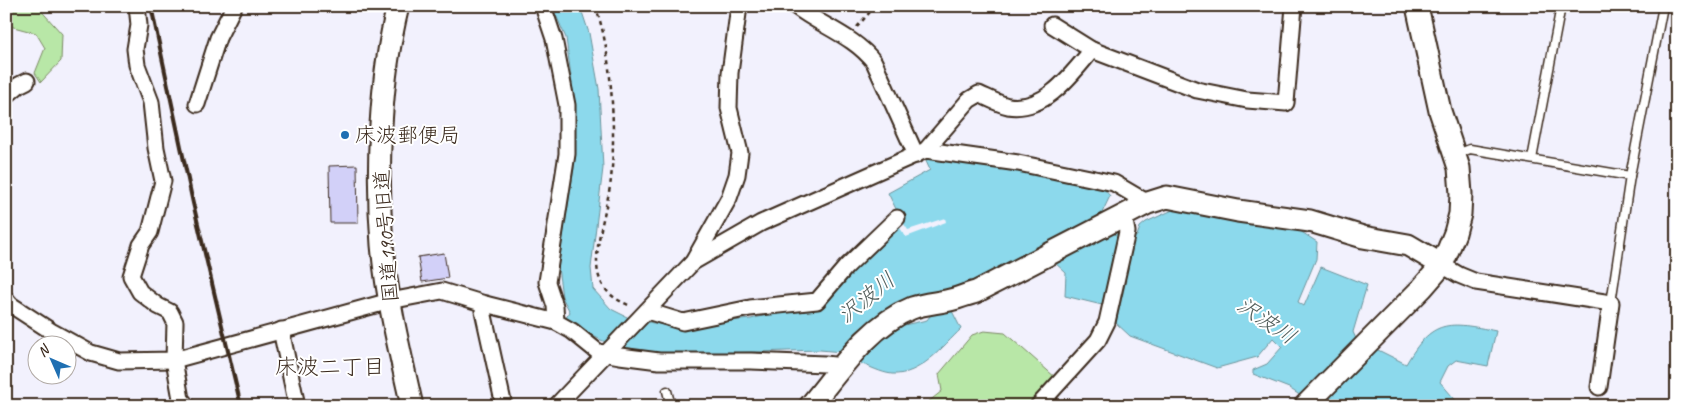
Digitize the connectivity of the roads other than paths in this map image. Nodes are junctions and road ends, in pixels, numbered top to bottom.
1 (137, 6) edge
2 (234, 6) edge
3 (398, 6) edge
4 (543, 6) edge
5 (739, 6) edge
6 (795, 6) edge
7 (1294, 6) edge
8 (1417, 6) edge
9 (1561, 6) edge
10 (1663, 6) edge
11 (1052, 25) dead end
12 (1092, 50) junction
13 (27, 81) dead end
14 (6, 96) edge
15 (197, 104) dead end
16 (921, 153) junction
17 (1455, 155) junction
18 (1532, 159) junction
19 (1630, 176) junction
20 (1148, 203) junction
21 (897, 218) dead end
22 (1119, 225) junction
23 (693, 262) junction
24 (1442, 265) junction
25 (6, 299) edge
26 (390, 301) junction
27 (1611, 303) junction
28 (485, 304) junction
29 (645, 313) junction
30 (556, 315) junction
31 (280, 330) junction
32 (608, 352) junction
33 (174, 360) junction
34 (843, 366) junction
35 (1599, 387) dead end
36 (667, 392) dead end
37 (1047, 403) edge
38 (1306, 405) edge
39 (187, 406) edge
40 (297, 406) edge
41 (412, 406) edge
42 (504, 406) edge
43 (556, 406) edge
44 (671, 406) edge
45 (810, 406) edge

1 - 33 street
2 - 15 street
3 - 26 street, 国道190号旧道
4 - 30 street
5 - 23 street
6 - 16 street
7 - 12 street
8 - 17 street
9 - 18 lane
10 - 19 lane
11 - 12 street
12 - 16 street
13 - 14 street
16 - 20 street
16 - 23 street
17 - 18 lane
17 - 24 street
18 - 19 lane
19 - 27 lane
20 - 22 street
20 - 24 street
21 - 29 street
22 - 34 street
22 - 37 street
23 - 29 street
24 - 27 street
24 - 38 street
25 - 33 street
26 - 28 street
26 - 31 street
26 - 41 street, 国道190号旧道
27 - 35 street
28 - 30 street
28 - 42 street
29 - 32 street
30 - 32 street
31 - 33 street
31 - 40 street
32 - 34 street
32 - 43 street
33 - 39 street
34 - 45 street
36 - 44 lane

